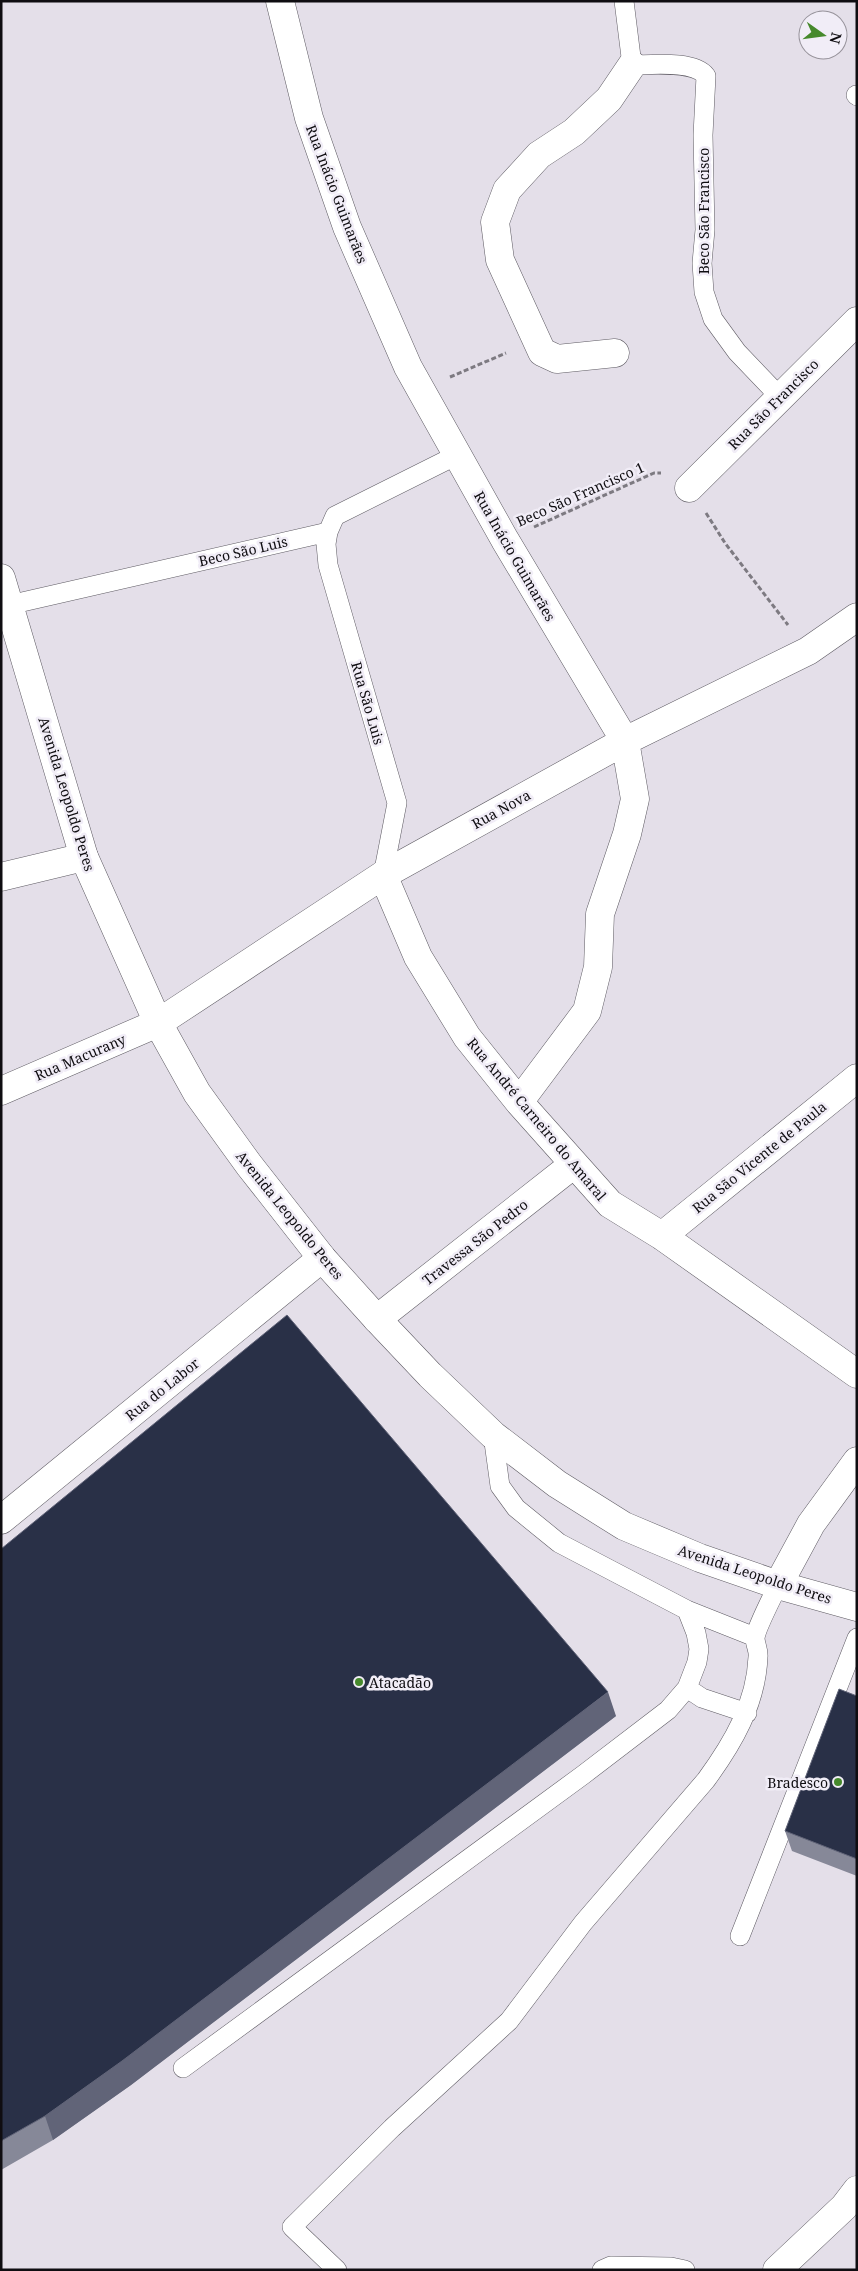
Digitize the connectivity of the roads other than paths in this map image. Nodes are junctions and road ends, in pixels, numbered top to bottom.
1 (280, 1) edge
2 (624, 1) edge
3 (632, 65) junction
4 (857, 321) edge
5 (615, 353) dead end
6 (780, 398) junction
7 (457, 455) junction
8 (690, 488) road end
9 (328, 532) junction
10 (1, 578) edge
11 (5, 605) edge
12 (857, 616) edge
13 (625, 741) junction
14 (84, 857) junction
15 (383, 875) junction
16 (1, 877) edge
17 (158, 1023) junction
18 (857, 1078) edge
19 (1, 1091) edge
20 (519, 1102) junction
21 (574, 1164) junction
22 (662, 1236) junction
23 (322, 1258) junction
24 (377, 1319) junction
25 (857, 1374) edge
26 (493, 1435) junction
27 (857, 1461) edge
28 (1, 1520) edge
29 (778, 1585) junction
30 (857, 1607) edge
31 (687, 1610) junction
32 (755, 1637) junction
33 (857, 1638) edge
34 (687, 1688) junction
35 (747, 1713) junction
36 (740, 1936) dead end
37 (183, 2068) dead end
38 (857, 2190) edge
39 (632, 2268) edge
40 (337, 2270) edge
41 (602, 2270) edge
42 (685, 2270) edge
43 (777, 2270) edge

1 - 7 street, Rua Inácio Guimarães
2 - 3 lane
3 - 5 street
3 - 6 lane, Beco São Francisco
4 - 6 street, Rua São Francisco
6 - 8 street, Rua São Francisco
7 - 9 lane
7 - 13 street, Rua Inácio Guimarães
9 - 11 lane, Beco São Luis
9 - 15 lane, Rua São Luis
10 - 11 street, Avenida Leopoldo Peres
11 - 14 street, Avenida Leopoldo Peres
12 - 13 street, Rua Nova
13 - 15 street, Rua Nova
13 - 20 street, Rua Inácio Guimarães
14 - 16 street
14 - 17 street, Avenida Leopoldo Peres
15 - 17 street, Rua Nova
15 - 20 street, Rua André Carneiro do Amaral
17 - 19 street, Rua Macurany
17 - 23 street, Avenida Leopoldo Peres
18 - 22 street, Rua São Vicente de Paula
20 - 21 street, Rua André Carneiro do Amaral
21 - 22 street, Rua André Carneiro do Amaral
21 - 24 street, Travessa São Pedro
22 - 25 street, Rua André Carneiro do Amaral
23 - 24 street, Avenida Leopoldo Peres
23 - 28 street, Rua do Labor
24 - 26 street, Avenida Leopoldo Peres
26 - 29 street, Avenida Leopoldo Peres
26 - 31 lane
27 - 29 street
29 - 30 street, Avenida Leopoldo Peres
29 - 32 lane
31 - 32 lane
31 - 34 lane
32 - 35 lane
33 - 36 lane
34 - 35 lane
34 - 37 lane
35 - 40 lane
38 - 43 street
39 - 41 lane
39 - 42 lane

